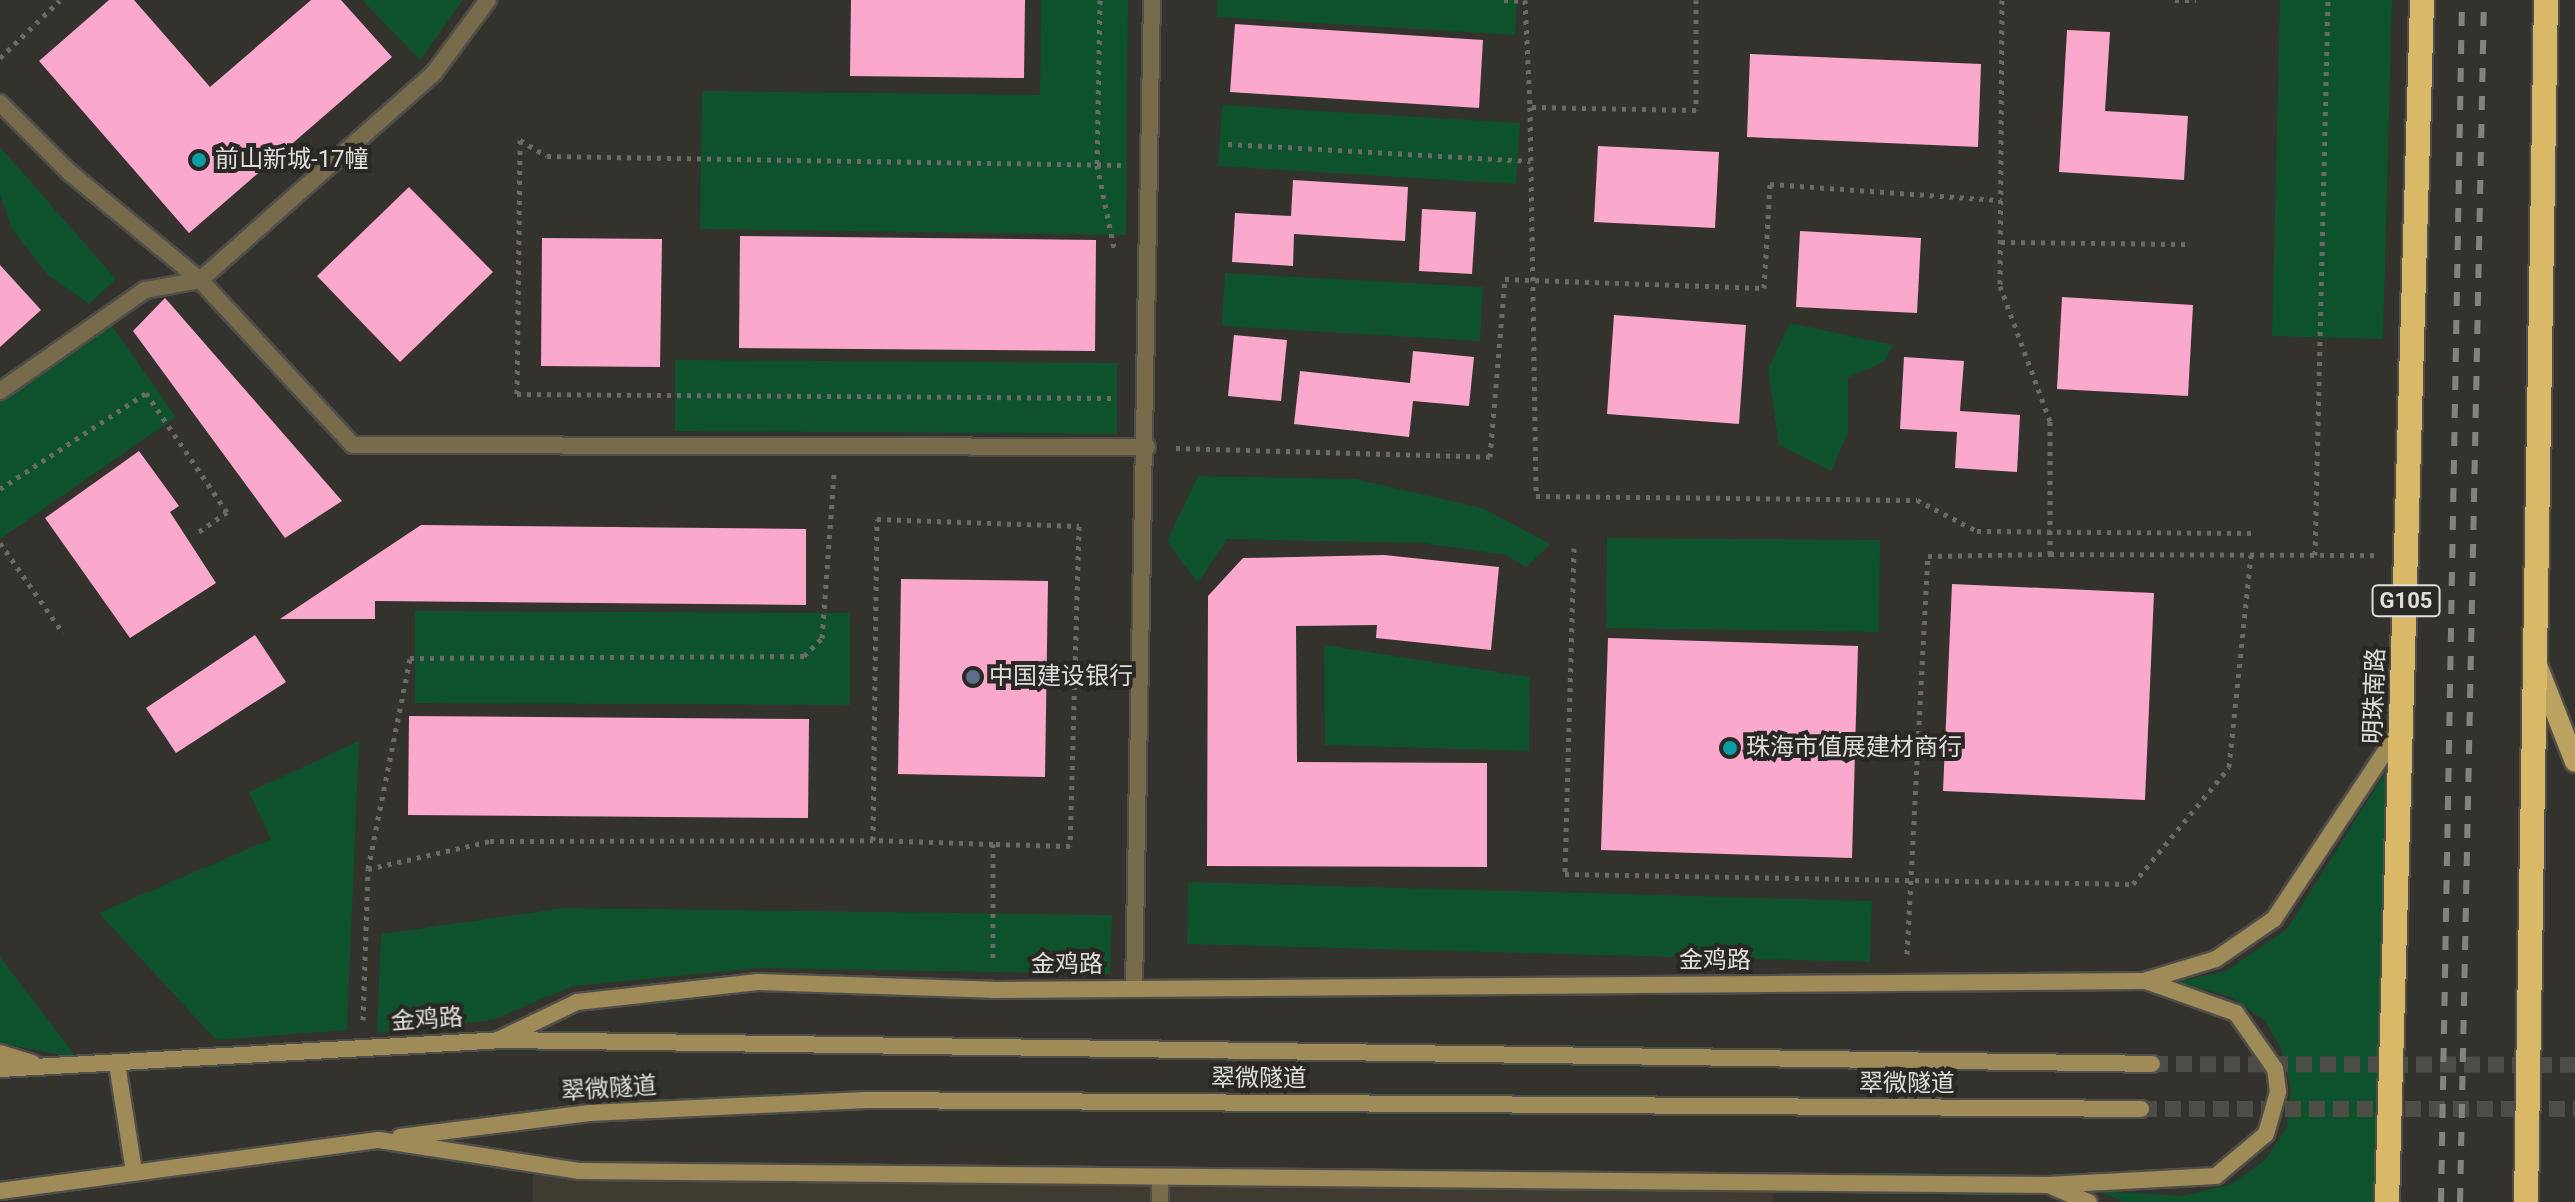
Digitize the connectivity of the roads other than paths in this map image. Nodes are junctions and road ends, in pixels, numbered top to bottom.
1 (488, 0) edge
2 (1152, 0) edge
3 (2422, 0) edge
4 (2546, 0) edge
5 (0, 103) edge
6 (200, 280) junction
7 (0, 391) edge
8 (1147, 447) junction
9 (2535, 659) junction
10 (2402, 726) junction
11 (2575, 762) edge
12 (2144, 981) junction
13 (1134, 989) junction
14 (498, 1040) junction
15 (0, 1053) edge
16 (117, 1064) junction
17 (2152, 1064) tunnel mouth
18 (50, 1068) junction
19 (0, 1069) edge
20 (2141, 1109) tunnel mouth
21 (379, 1140) junction
22 (134, 1171) junction
23 (1160, 1180) junction
24 (45, 1183) junction
25 (2048, 1185) junction
26 (0, 1191) edge
27 (12, 1202) edge
28 (1160, 1202) edge
29 (2089, 1202) edge
30 (2387, 1202) edge
31 (2526, 1202) edge

1 - 6 street
2 - 8 street
3 - 10 highway, 明珠南路 / G105
4 - 9 highway
5 - 6 street
6 - 7 street
6 - 8 street
8 - 13 street
9 - 11 main road
9 - 31 highway
10 - 12 main road
10 - 30 highway, 明珠南路 / G105
12 - 13 main road, 金鸡路
12 - 25 main road
13 - 14 main road, 金鸡路
14 - 16 main road, 金鸡路
14 - 17 main road, 翠微隧道
15 - 18 main road
16 - 18 main road, 金鸡路
16 - 22 main road
18 - 19 main road, 金鸡路
20 - 21 main road, 翠微隧道
21 - 22 main road
21 - 23 main road
22 - 24 main road
23 - 25 main road
23 - 28 street
24 - 26 main road
24 - 27 main road
25 - 29 main road

